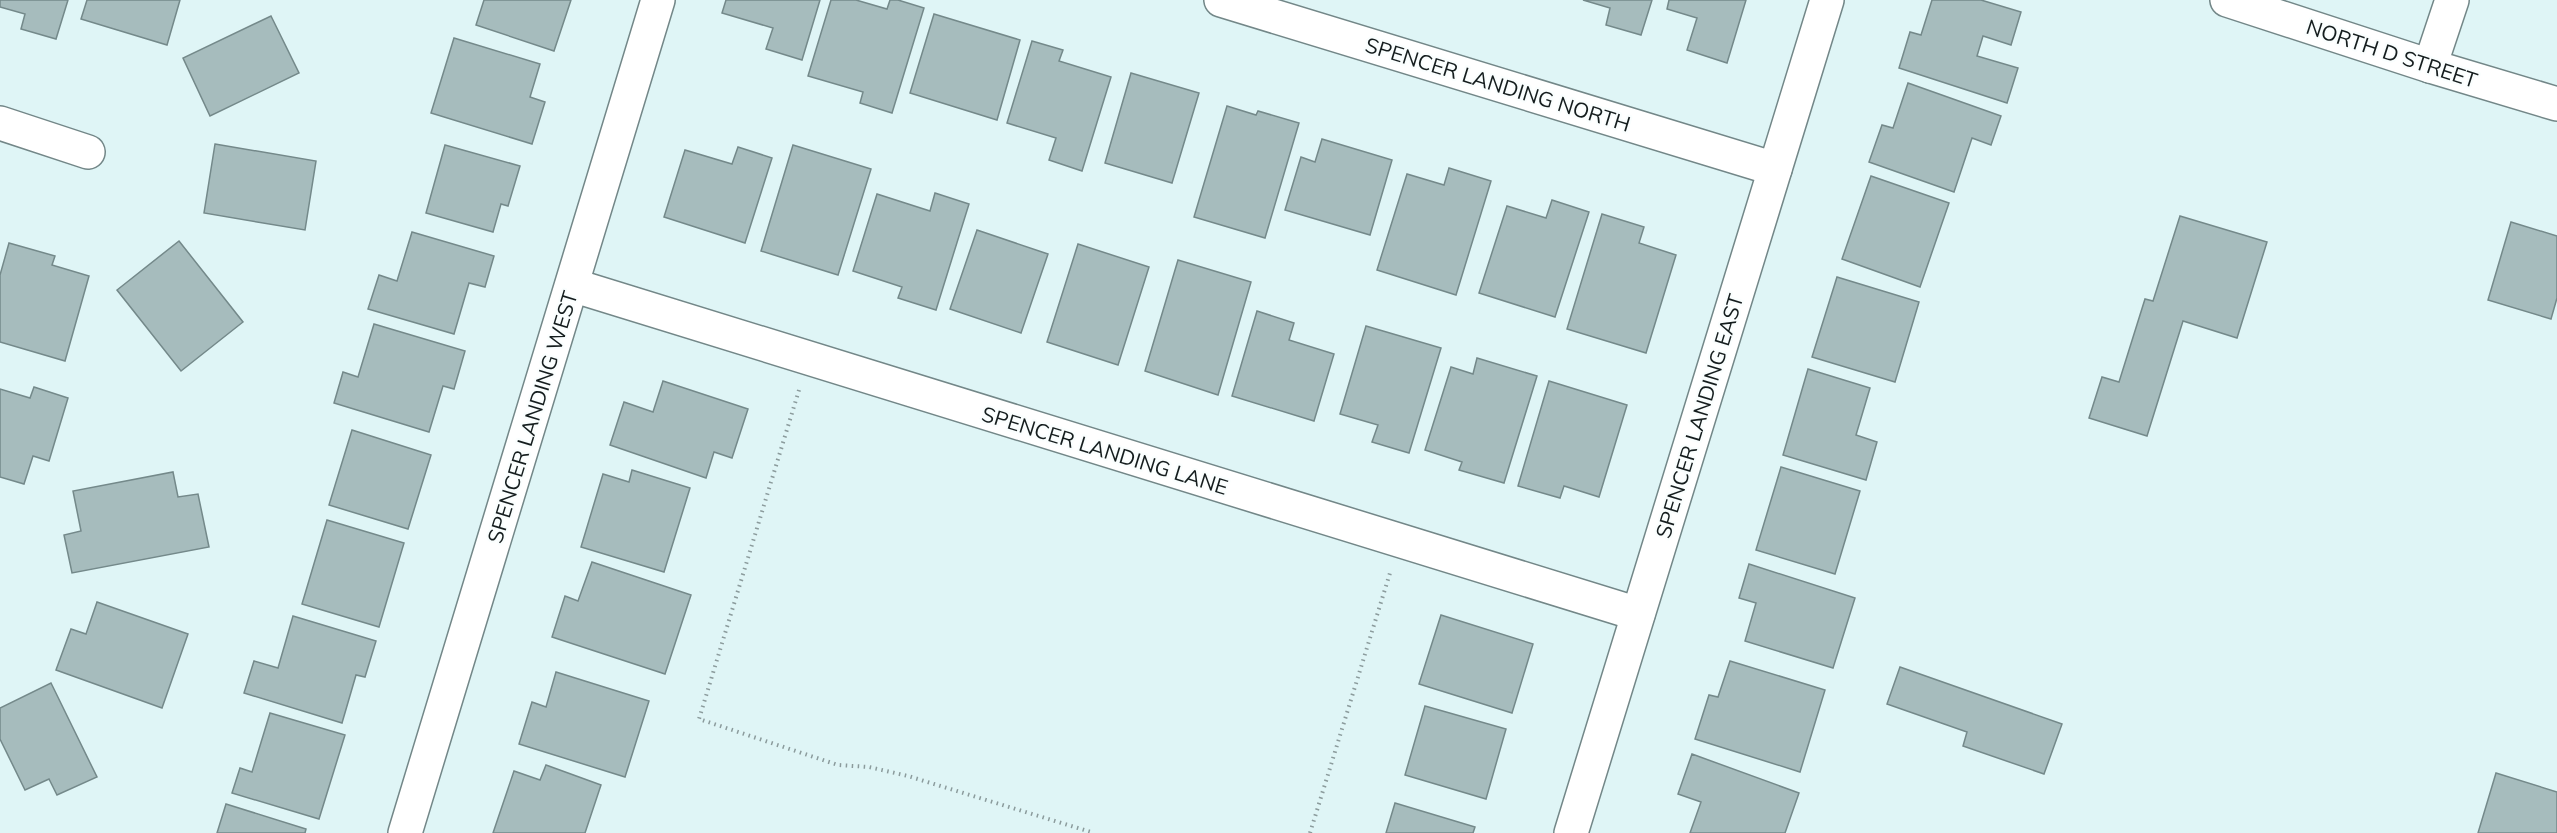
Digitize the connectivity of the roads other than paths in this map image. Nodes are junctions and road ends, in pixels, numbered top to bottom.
1 (658, 0) edge
2 (1221, 0) edge
3 (1827, 0) edge
4 (2226, 0) edge
5 (2452, 0) edge
6 (2430, 66) junction
7 (2557, 104) edge
8 (0, 123) edge
9 (88, 152) dead end
10 (1775, 169) junction
11 (572, 285) junction
12 (1638, 614) junction
13 (405, 833) edge
14 (1571, 833) edge

1 - 11 street, SPENCER LANDING WEST
2 - 10 street, SPENCER LANDING NORTH
3 - 10 street, SPENCER LANDING EAST
4 - 6 street, NORTH D STREET
5 - 6 street
6 - 7 street, NORTH D STREET
8 - 9 street
10 - 12 street, SPENCER LANDING EAST
11 - 12 street, SPENCER LANDING LANE
11 - 13 street, SPENCER LANDING WEST
12 - 14 street, SPENCER LANDING EAST

